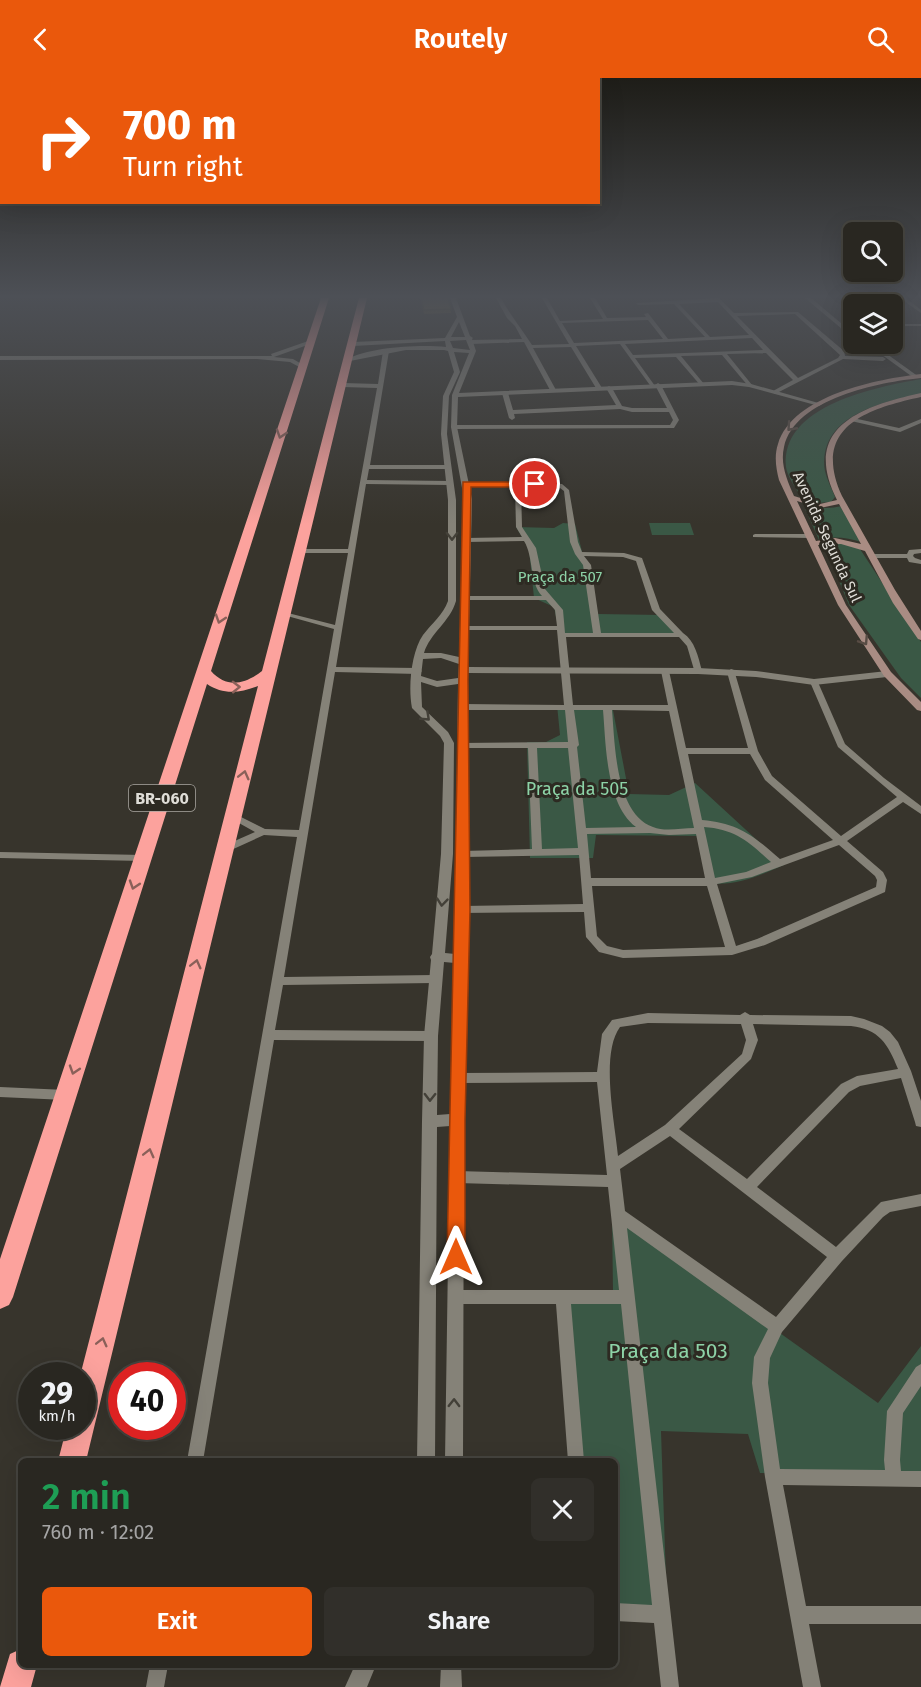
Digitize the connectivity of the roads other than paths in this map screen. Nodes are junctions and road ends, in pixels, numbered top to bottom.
1 (294, 373) edge
2 (346, 373) edge
3 (383, 373) edge
4 (457, 373) edge
5 (462, 373) edge
6 (544, 373) edge
7 (589, 373) edge
8 (645, 373) edge
9 (692, 373) edge
10 (739, 373) edge
11 (789, 373) edge
12 (812, 373) edge
13 (900, 373) edge
14 (918, 376) edge
15 (906, 378) junction
16 (797, 381) junction
17 (701, 384) junction
18 (343, 385) junction
19 (749, 385) junction
20 (381, 386) junction
21 (655, 386) junction
22 (598, 388) junction
23 (609, 388) junction
24 (553, 390) junction
25 (775, 392) junction
26 (505, 393) junction
27 (455, 395) junction
28 (921, 395) edge
29 (819, 404) junction
30 (620, 407) junction
31 (572, 409) junction
32 (671, 410) junction
33 (511, 412) junction
34 (853, 420) junction
35 (921, 420) edge
36 (454, 427) junction
37 (513, 427) junction
38 (575, 428) junction
39 (460, 459) junction
40 (446, 464) junction
41 (368, 467) junction
42 (364, 483) junction
43 (450, 483) junction
44 (466, 484) junction
45 (518, 484) junction
46 (791, 497) junction
47 (468, 499) junction
48 (452, 500) junction
49 (843, 501) junction
50 (755, 536) dead end
51 (527, 539) junction
52 (466, 540) junction
53 (812, 540) junction
54 (301, 551) junction
55 (352, 551) junction
56 (921, 551) edge
57 (870, 552) junction
58 (579, 554) junction
59 (909, 556) junction
60 (921, 562) edge
61 (465, 598) junction
62 (547, 598) junction
63 (284, 614) junction
64 (339, 628) junction
65 (465, 628) junction
66 (562, 632) junction
67 (597, 635) junction
68 (683, 635) junction
69 (921, 637) edge
70 (419, 657) junction
71 (331, 669) junction
72 (203, 670) junction
73 (565, 670) junction
74 (463, 671) junction
75 (665, 671) junction
76 (698, 671) junction
77 (270, 672) junction
78 (731, 672) junction
79 (418, 674) junction
80 (887, 674) junction
81 (814, 682) junction
82 (463, 707) junction
83 (569, 708) junction
84 (607, 708) junction
85 (672, 708) junction
86 (921, 708) edge
87 (463, 745) junction
88 (532, 745) junction
89 (574, 745) junction
90 (683, 751) junction
91 (753, 751) junction
92 (903, 798) junction
93 (921, 811) edge
94 (233, 816) junction
95 (700, 827) junction
96 (649, 830) junction
97 (582, 831) junction
98 (263, 832) junction
99 (304, 834) junction
100 (840, 841) junction
101 (225, 849) junction
102 (584, 851) junction
103 (537, 853) junction
104 (463, 854) junction
105 (0, 855) edge
106 (143, 858) junction
107 (779, 863) junction
108 (587, 882) junction
109 (711, 882) junction
110 (589, 908) junction
111 (463, 910) junction
112 (732, 951) junction
113 (436, 957) junction
114 (461, 959) junction
115 (434, 979) junction
116 (279, 981) junction
117 (745, 1017) junction
118 (270, 1035) junction
119 (431, 1036) junction
120 (904, 1073) junction
121 (603, 1077) junction
122 (458, 1078) junction
123 (0, 1092) edge
124 (66, 1095) junction
125 (429, 1120) junction
126 (457, 1120) junction
127 (921, 1122) edge
128 (670, 1129) junction
129 (614, 1166) junction
130 (457, 1177) junction
131 (615, 1181) junction
132 (748, 1186) junction
133 (921, 1200) edge
134 (619, 1215) junction
135 (837, 1256) junction
136 (0, 1297) edge
137 (456, 1297) junction
138 (563, 1297) junction
139 (628, 1297) junction
140 (777, 1327) junction
141 (96, 1363) edge
142 (921, 1372) edge
143 (77, 1440) edge
144 (73, 1458) edge
145 (196, 1458) edge
146 (426, 1458) edge
147 (454, 1458) edge
148 (576, 1458) edge
149 (773, 1477) junction
150 (894, 1478) junction
151 (921, 1479) edge
152 (618, 1612) edge
153 (662, 1614) junction
154 (799, 1615) junction
155 (921, 1615) edge
156 (20, 1668) edge
157 (158, 1668) edge
158 (365, 1668) edge
159 (451, 1668) edge
160 (15, 1687) edge
161 (155, 1687) edge
162 (356, 1687) edge
163 (451, 1687) edge
164 (669, 1687) edge
165 (812, 1687) edge

1 -> 72 highway, BR-060
2 - 18 highway
3 - 20 street
4 - 40 street
5 - 27 street
6 - 24 street
7 - 22 street
8 - 21 street
9 - 17 street
10 - 19 street
11 - 16 street
12 - 16 street
13 - 15 street
14 - 15 main road, Avenida Segunda Sul
15 - 29 main road, Avenida Segunda Sul
16 - 25 street
17 - 19 street
17 - 21 street
18 - 20 street
18 - 54 highway
19 - 25 street
20 - 41 street
21 - 23 street
21 - 32 street
22 - 23 street
22 - 24 street
23 - 30 street
24 - 26 street
25 - 29 street
26 - 27 street
26 - 33 street
27 - 36 street
28 - 34 main road, Avenida Segunda Sul
29 -> 46 main road, Avenida Segunda Sul
30 - 31 street
30 - 32 street
31 - 33 street
31 - 38 street
32 - 38 street
33 - 37 street
34 - 35 street
34 - 49 main road, Avenida Segunda Sul
36 - 37 street
36 - 39 street
37 - 38 street
39 - 40 street
39 - 44 street
40 - 41 street
40 - 43 street
41 - 42 street
42 - 43 street
42 - 55 street
43 - 48 street
44 - 45 street
44 - 47 street
45 - 51 street
45 - 58 street
46 - 49 main road
46 - 53 main road, Avenida Segunda Sul
47 - 48 street
47 - 52 street
48 -> 70 street
49 - 57 main road, Avenida Segunda Sul
50 - 53 street
51 - 52 street
51 - 62 street
52 - 61 street
53 - 57 main road
53 -> 80 main road, Avenida Segunda Sul
54 - 55 street
54 - 63 highway
55 - 64 street
56 - 59 street
57 - 59 street
57 - 69 main road, Avenida Segunda Sul
58 - 67 street
58 - 68 street
59 - 60 street
61 - 62 street
61 - 65 street
62 - 66 street
63 - 64 street
63 - 77 highway
64 - 71 street
65 - 66 street
65 - 74 street
66 - 67 street
66 - 73 street
67 - 68 street
68 - 76 street
70 - 74 street
70 - 79 street
71 - 79 street
71 - 99 street
72 -> 77 highway
72 - 106 highway, BR-060
73 - 74 street
73 - 75 street
73 - 83 street
74 - 79 street
74 - 82 street
75 - 76 street
75 - 85 street
76 - 78 street
94 -> 77 highway
78 - 81 street
78 - 91 street
79 -> 113 street
80 - 81 street
80 - 86 main road, Avenida Segunda Sul
81 - 92 street
82 - 83 street
82 - 87 street
83 - 84 street
83 - 89 street
84 - 85 street
84 - 96 street
85 - 90 street
87 - 88 street
87 - 104 street
88 - 89 street
88 - 103 street
89 - 97 street
90 - 91 street
90 - 95 street
91 - 100 street
92 - 93 street
92 - 100 street
94 - 98 street
94 - 101 highway
95 - 96 street
95 - 107 street
95 - 109 street
96 - 97 street
97 - 102 street
98 - 99 street
98 - 101 street
99 - 116 street
100 - 107 street
100 - 112 street
141 -> 101 highway
102 - 103 street
102 - 108 street
103 - 104 street
104 - 111 street
105 - 106 street
106 -> 124 highway, BR-060
107 - 109 street
108 - 109 street
108 - 110 street
109 - 112 street
110 - 111 street
110 - 112 street
111 - 114 street
113 - 114 street
113 - 115 street
114 - 122 street
115 - 116 street
115 - 119 street
116 - 118 street
117 - 120 street
117 - 121 street
117 - 128 street
118 - 119 street
118 - 145 street
119 -> 125 street
120 - 127 street
120 - 132 street
121 - 122 street
121 - 129 street
122 - 126 street
123 - 124 street
124 - 136 highway, BR-060
125 - 126 street
125 - 146 street
126 - 130 street
128 - 129 street
128 - 132 street
129 - 131 street
130 - 131 street
130 - 137 street
131 - 134 street
132 - 135 street
133 - 135 street
134 - 139 street
134 - 140 street
135 - 140 street
137 - 138 street
147 -> 137 street
138 - 139 street
138 - 148 street
139 - 153 street
140 - 149 street
142 - 150 street
143 - 144 highway
149 - 150 street
149 - 154 street
150 - 151 street
152 - 153 street
153 - 164 street
154 - 155 street
154 - 165 street
156 - 160 highway
157 - 161 street
158 - 162 street
159 - 163 street

